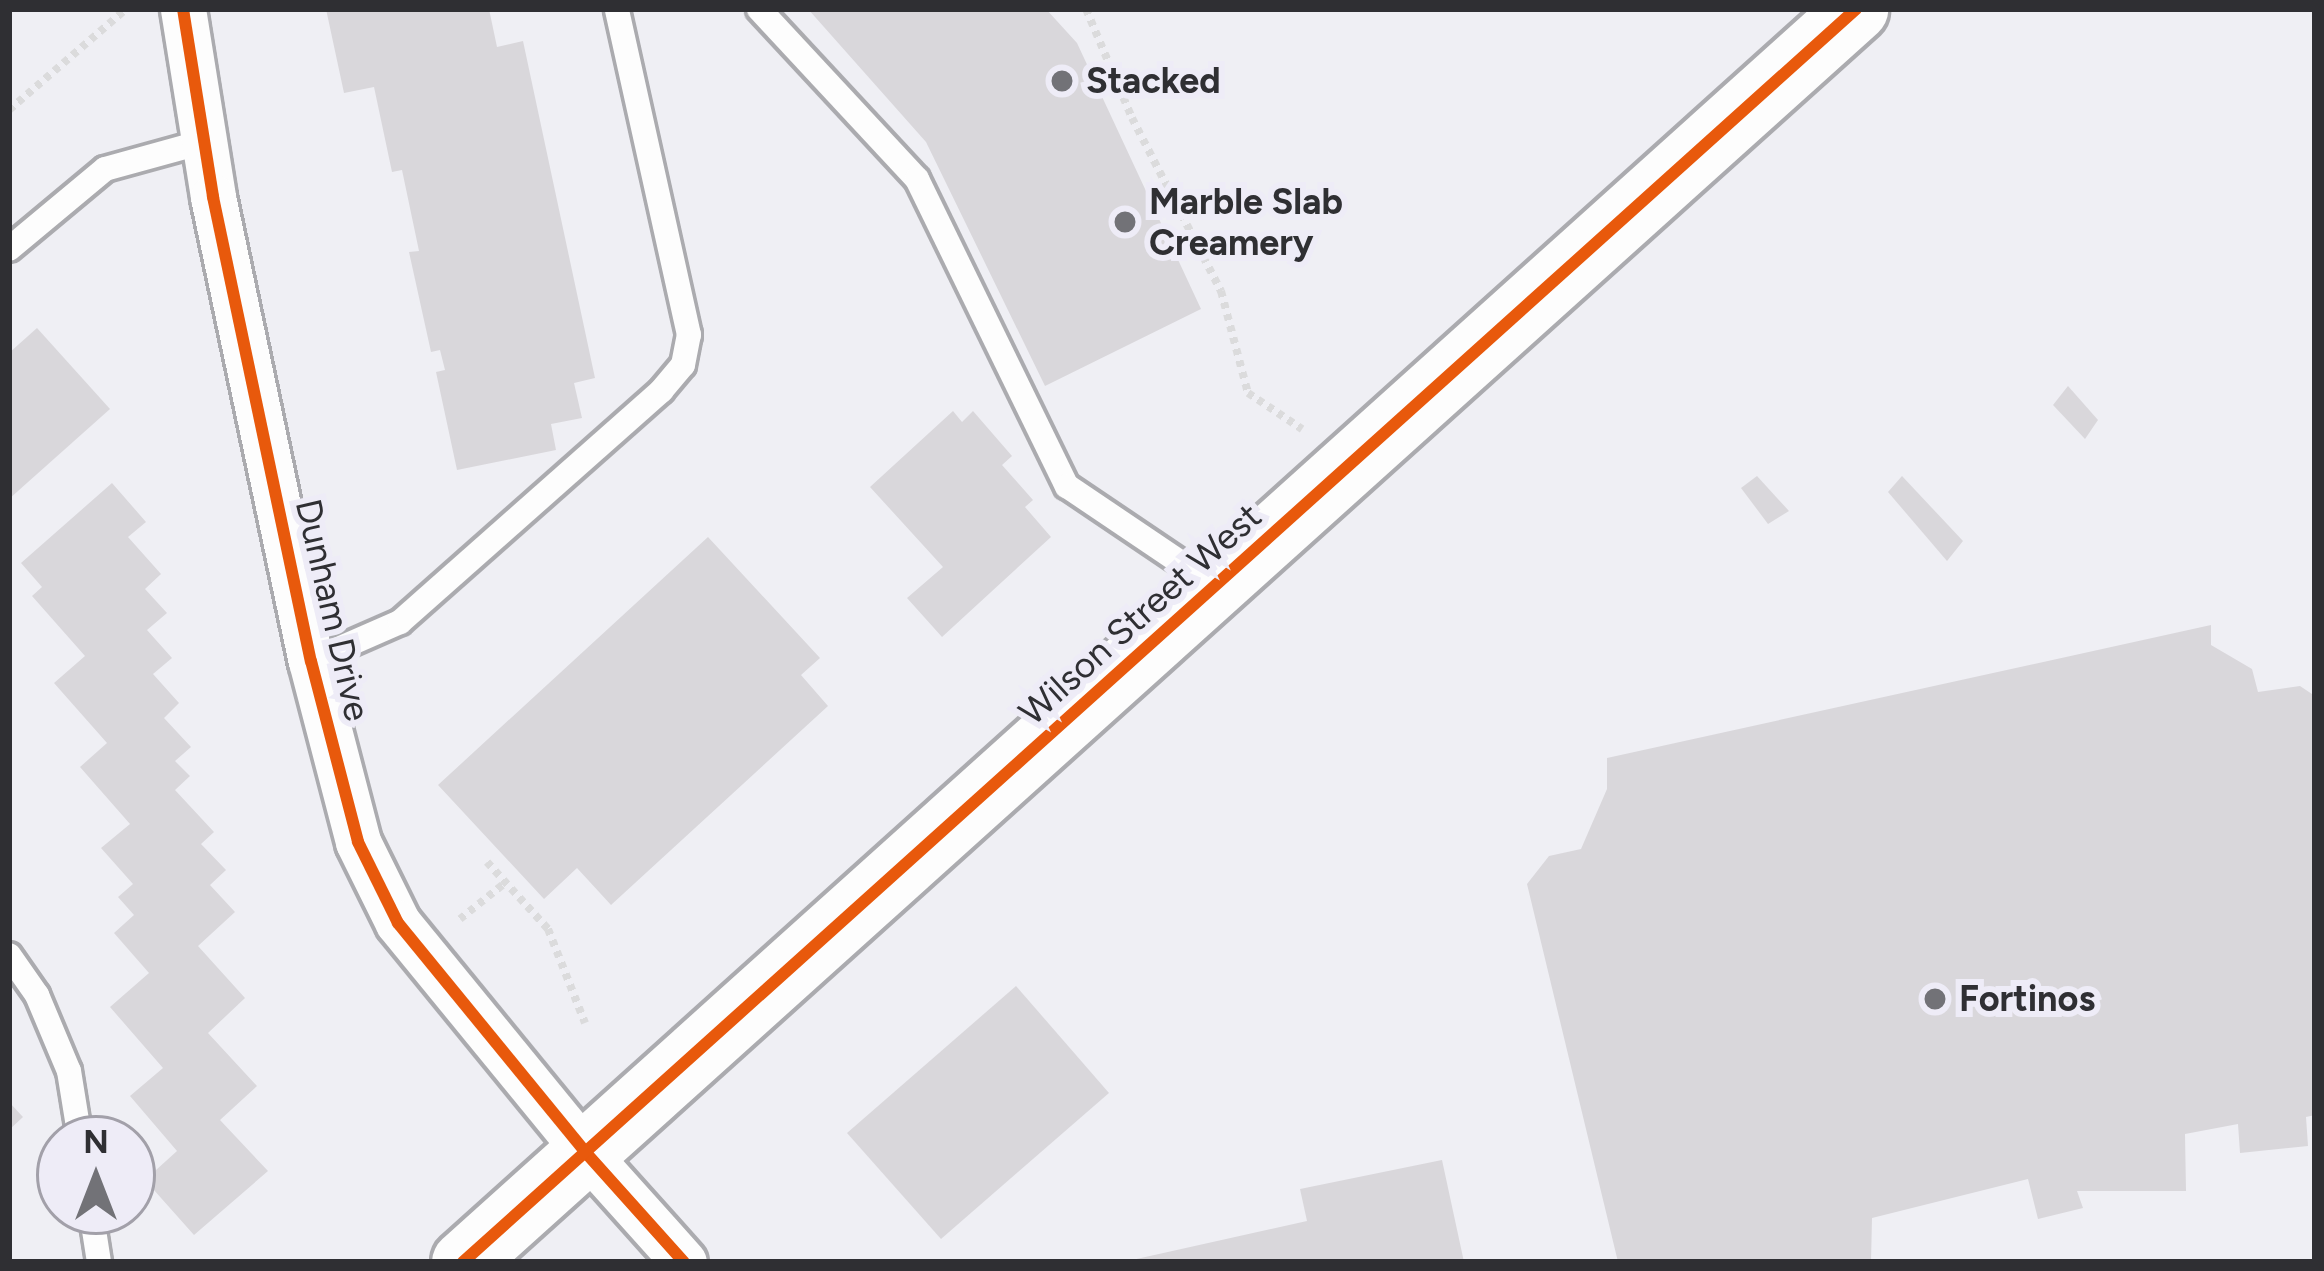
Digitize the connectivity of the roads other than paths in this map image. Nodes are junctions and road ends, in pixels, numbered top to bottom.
1 (183, 9) edge
2 (616, 9) edge
3 (759, 9) edge
4 (1856, 9) edge
5 (203, 142) junction
6 (9, 249) edge
7 (1216, 586) junction
8 (310, 661) junction
9 (9, 955) edge
10 (76, 1115) edge
11 (587, 1154) junction
12 (463, 1262) edge
13 (684, 1262) edge

1 - 5 street, Dunham Drive
2 - 8 lane
3 - 7 lane
4 - 7 main road, Wilson Street West
5 - 6 lane
5 - 8 street, Dunham Drive
7 - 11 main road, Wilson Street West
8 - 11 street, Dunham Drive
9 - 10 lane
11 - 12 main road, Wilson Street West
11 - 13 street, Dunham Drive

